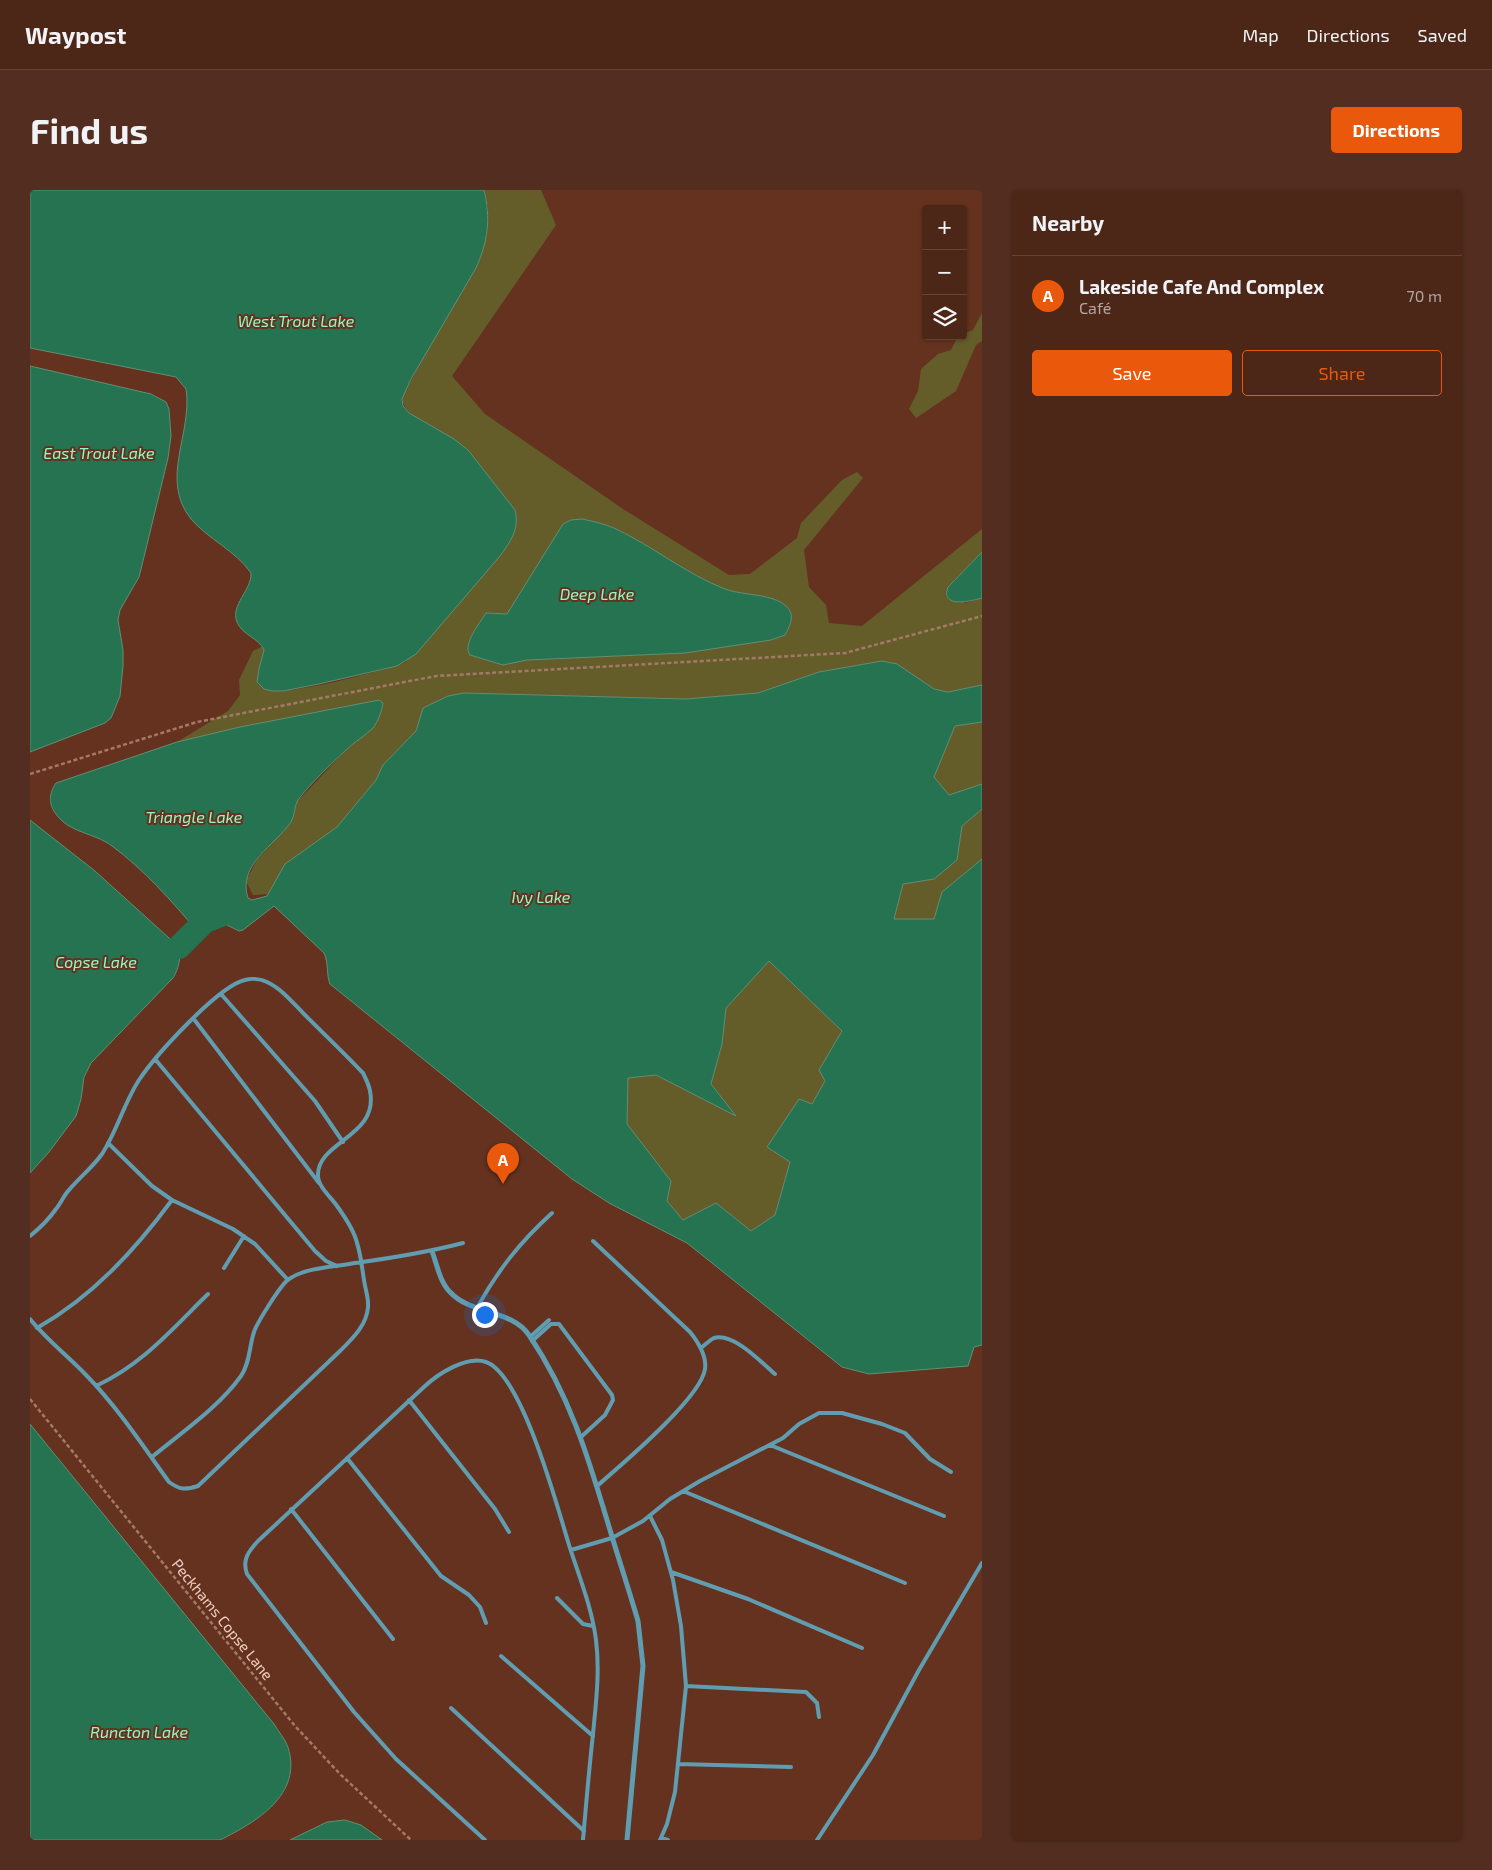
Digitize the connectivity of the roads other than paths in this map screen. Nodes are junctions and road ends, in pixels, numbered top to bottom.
1 (221, 994) junction
2 (193, 1018) junction
3 (155, 1059) junction
4 (343, 1142) junction
5 (108, 1143) junction
6 (320, 1184) junction
7 (172, 1200) junction
8 (552, 1213) dead end
9 (30, 1236) edge
10 (244, 1236) junction
11 (594, 1241) dead end
12 (463, 1243) dead end
13 (432, 1251) junction
14 (360, 1263) junction
15 (337, 1266) junction
16 (224, 1268) dead end
17 (288, 1280) junction
18 (208, 1294) dead end
19 (477, 1308) junction
20 (30, 1319) edge
21 (549, 1320) dead end
22 (37, 1328) junction
23 (531, 1339) junction
24 (701, 1348) junction
25 (775, 1374) dead end
26 (96, 1386) junction
27 (409, 1400) junction
28 (581, 1437) junction
29 (770, 1445) junction
30 (152, 1457) junction
31 (347, 1458) junction
32 (951, 1472) dead end
33 (597, 1486) junction
34 (683, 1491) junction
35 (291, 1510) junction
36 (650, 1516) junction
37 (944, 1516) dead end
38 (509, 1532) dead end
39 (612, 1538) junction
40 (571, 1550) junction
41 (982, 1563) edge
42 (671, 1572) junction
43 (905, 1583) dead end
44 (557, 1598) dead end
45 (486, 1623) dead end
46 (593, 1626) junction
47 (393, 1639) dead end
48 (862, 1648) dead end
49 (501, 1656) dead end
50 (686, 1686) junction
51 (451, 1708) dead end
52 (819, 1717) dead end
53 (593, 1736) junction
54 (678, 1764) junction
55 (791, 1767) dead end
56 (584, 1831) junction
57 (660, 1839) edge
58 (486, 1840) edge
59 (583, 1840) edge
60 (627, 1840) edge
61 (668, 1840) edge
62 (817, 1840) edge

1 - 2 lane
1 - 4 lane
1 - 4 lane
2 - 3 lane
2 - 6 lane
3 - 5 lane
3 - 15 lane
4 - 6 lane
5 - 7 lane
5 - 9 lane
6 - 14 lane
7 - 10 lane
7 - 22 lane
8 - 19 lane
10 - 16 lane
10 - 17 lane
11 - 24 lane
12 - 13 lane
13 - 14 lane
13 - 19 street
14 - 15 lane
14 - 30 lane
15 - 17 lane
17 - 30 lane
18 - 26 lane
19 - 23 street
20 - 22 lane
21 - 23 lane
22 - 26 lane
23 - 28 street
23 - 28 lane
24 - 25 lane
24 - 33 lane
26 - 30 lane
27 - 31 lane
27 - 38 lane
27 - 40 lane
28 - 33 street
29 - 32 lane
29 - 34 lane
29 - 37 lane
31 - 35 lane
31 - 45 lane
33 - 39 street
34 - 36 lane
34 - 43 lane
35 - 47 lane
35 - 58 lane
36 - 39 lane
36 - 42 lane
39 - 40 lane
39 - 60 street
40 - 46 lane
41 - 62 lane
42 - 48 lane
42 - 50 lane
44 - 46 lane
46 - 53 lane
49 - 53 lane
50 - 52 lane
50 - 54 lane
51 - 56 lane
53 - 56 lane
54 - 55 lane
54 - 57 lane
56 - 59 lane
57 - 61 lane

